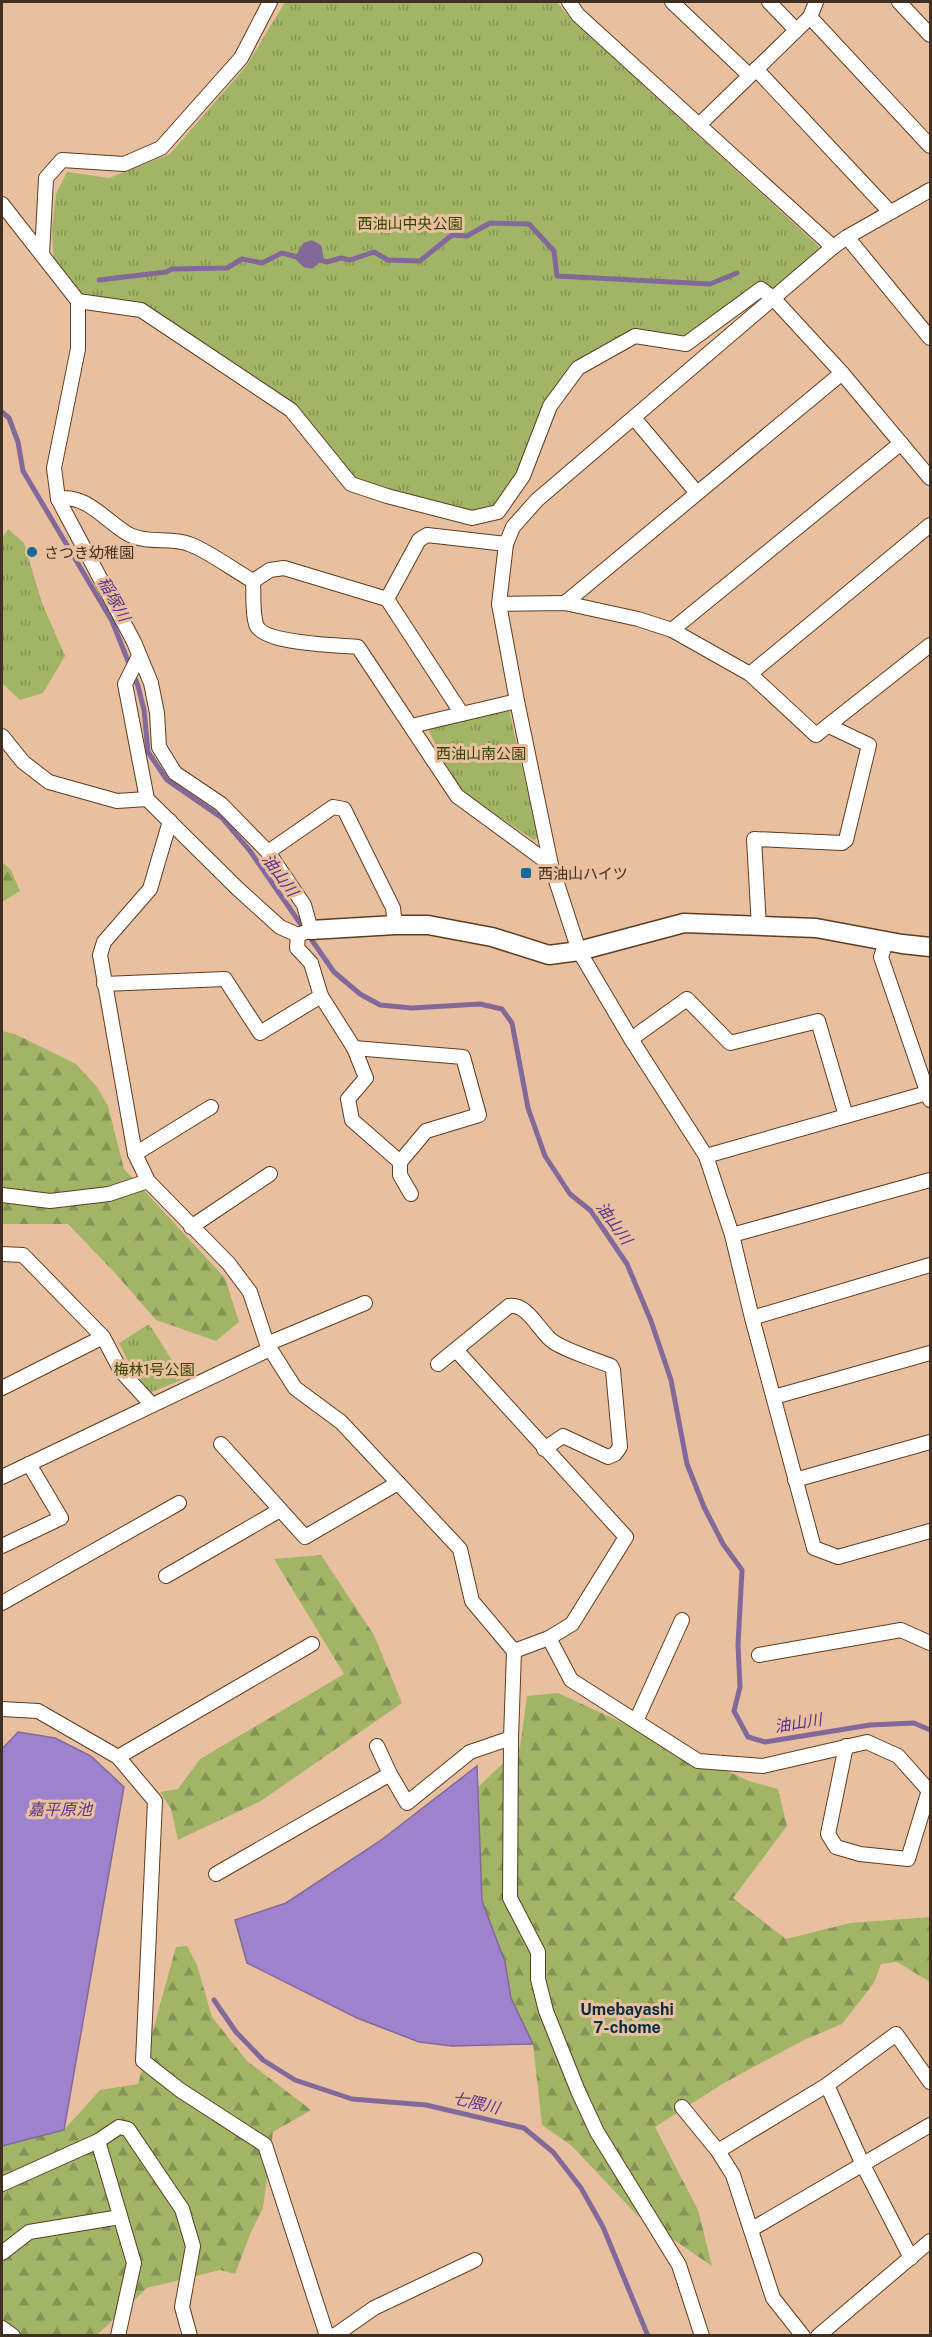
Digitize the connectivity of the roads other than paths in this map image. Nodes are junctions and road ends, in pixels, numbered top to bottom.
1 (270, 2) edge
2 (569, 2) edge
3 (672, 2) edge
4 (769, 2) edge
5 (816, 2) edge
6 (899, 2) edge
7 (810, 17) junction
8 (796, 30) junction
9 (930, 35) edge
10 (752, 72) junction
11 (699, 125) junction
12 (930, 146) edge
13 (930, 190) edge
14 (2, 204) edge
15 (890, 212) junction
16 (847, 237) junction
17 (833, 247) junction
18 (42, 255) junction
19 (773, 298) junction
20 (78, 301) junction
21 (930, 336) edge
22 (842, 373) junction
23 (634, 418) junction
24 (901, 443) junction
25 (930, 478) edge
26 (698, 493) junction
27 (58, 499) junction
28 (930, 525) edge
29 (506, 544) junction
30 (253, 581) junction
31 (387, 599) junction
32 (565, 603) junction
33 (499, 604) junction
34 (672, 630) junction
35 (930, 645) edge
36 (139, 656) junction
37 (750, 674) junction
38 (517, 701) junction
39 (462, 714) junction
40 (411, 726) junction
41 (829, 726) junction
42 (2, 736) edge
43 (147, 799) junction
44 (170, 821) junction
45 (268, 852) junction
46 (551, 865) junction
47 (395, 925) junction
48 (759, 927) junction
49 (304, 933) junction
50 (886, 942) junction
51 (930, 947) edge
52 (579, 951) junction
53 (104, 984) junction
54 (321, 996) junction
55 (631, 1040) junction
56 (354, 1048) junction
57 (929, 1096) edge
58 (211, 1107) dead end
59 (846, 1116) junction
60 (135, 1154) junction
61 (706, 1156) junction
62 (400, 1162) junction
63 (270, 1174) dead end
64 (930, 1180) edge
65 (147, 1181) junction
66 (2, 1194) edge
67 (411, 1194) dead end
68 (191, 1227) junction
69 (732, 1235) junction
70 (2, 1254) edge
71 (930, 1265) edge
72 (365, 1303) dead end
73 (752, 1318) junction
74 (103, 1337) junction
75 (268, 1346) junction
76 (456, 1350) junction
77 (930, 1353) edge
78 (438, 1364) dead end
79 (2, 1388) edge
80 (774, 1397) junction
81 (152, 1405) junction
82 (930, 1442) edge
83 (221, 1444) dead end
84 (544, 1449) junction
85 (29, 1464) junction
86 (2, 1477) edge
87 (795, 1480) junction
88 (398, 1483) junction
89 (179, 1503) dead end
90 (280, 1510) junction
91 (930, 1531) edge
92 (2, 1546) edge
93 (166, 1576) dead end
94 (2, 1603) edge
95 (682, 1620) dead end
96 (549, 1638) junction
97 (930, 1642) edge
98 (312, 1644) dead end
99 (514, 1651) junction
100 (759, 1655) dead end
101 (2, 1709) edge
102 (636, 1721) junction
103 (511, 1738) junction
104 (377, 1746) dead end
105 (846, 1746) junction
106 (118, 1757) junction
107 (390, 1774) junction
108 (930, 1791) edge
109 (216, 1874) dead end
110 (930, 2082) edge
111 (827, 2085) junction
112 (682, 2108) dead end
113 (930, 2125) edge
114 (98, 2141) junction
115 (718, 2151) junction
116 (863, 2165) junction
117 (2, 2184) edge
118 (120, 2217) junction
119 (752, 2229) junction
120 (930, 2241) edge
121 (2, 2253) edge
122 (911, 2258) junction
123 (475, 2260) dead end
124 (2, 2328) edge
125 (13, 2336) edge
126 (118, 2336) edge
127 (190, 2336) edge
128 (327, 2336) edge
129 (334, 2336) edge
130 (702, 2336) edge
131 (803, 2336) edge
132 (818, 2336) edge

1 - 18 street
2 - 11 street
3 - 10 street
4 - 8 street
5 - 7 street
6 - 9 street
7 - 8 street
7 - 12 street
8 - 10 street
10 - 11 street
10 - 15 street
11 - 17 street
13 - 15 street
14 - 18 street
15 - 16 street
16 - 17 street
16 - 21 street
17 - 19 street
18 - 20 street
19 - 20 street
19 - 22 street
19 - 23 street
20 - 27 street
22 - 24 street
22 - 26 street
23 - 26 street
23 - 29 street
24 - 25 street
24 - 34 street
26 - 32 street
27 - 30 street
27 - 36 street
28 - 37 street
29 - 31 street
29 - 33 street
30 - 31 street
30 - 40 street
31 - 39 street
32 - 33 street
32 - 34 street
33 - 38 street
34 - 37 street
35 - 41 street
36 - 43 street
36 - 45 street
37 - 41 street
38 - 39 street
38 - 46 street
39 - 40 street
40 - 46 street
41 - 48 street
42 - 43 street
43 - 44 street
44 - 49 street
44 - 53 street
45 - 47 street
45 - 49 street
46 - 52 street
47 - 49 street
47 - 52 street
48 - 50 street
48 - 52 street
49 - 54 street
50 - 51 street
50 - 57 street
52 - 55 street
53 - 54 street
53 - 60 street
54 - 56 street
55 - 59 street
55 - 61 street
56 - 62 street
56 - 62 street
57 - 59 street
58 - 60 street
59 - 61 street
60 - 65 street
61 - 69 street
62 - 67 street
63 - 68 street
64 - 69 street
65 - 66 street
65 - 68 street
68 - 75 street
69 - 73 street
70 - 74 street
71 - 73 street
72 - 75 street
73 - 80 street
74 - 79 street
74 - 81 street
75 - 81 street
75 - 88 street
76 - 78 street
76 - 84 street
76 - 84 street
77 - 80 street
80 - 87 street
81 - 85 street
82 - 87 street
83 - 90 street
84 - 96 street
85 - 86 street
85 - 92 street
87 - 91 street
88 - 90 street
88 - 99 street
89 - 94 street
90 - 93 street
95 - 102 street
96 - 99 street
96 - 102 street
97 - 100 street
98 - 106 street
99 - 103 street
101 - 106 street
102 - 105 street
103 - 107 street
103 - 130 street
104 - 107 street
105 - 108 street
105 - 108 street
106 - 128 street
107 - 109 street
110 - 111 street
111 - 115 street
111 - 116 street
112 - 115 street
113 - 116 street
114 - 117 street
114 - 118 street
114 - 127 street
115 - 119 street
116 - 119 street
116 - 122 street
118 - 121 street
118 - 126 street
119 - 131 street
120 - 122 street
122 - 132 street
123 - 129 street
124 - 125 street

